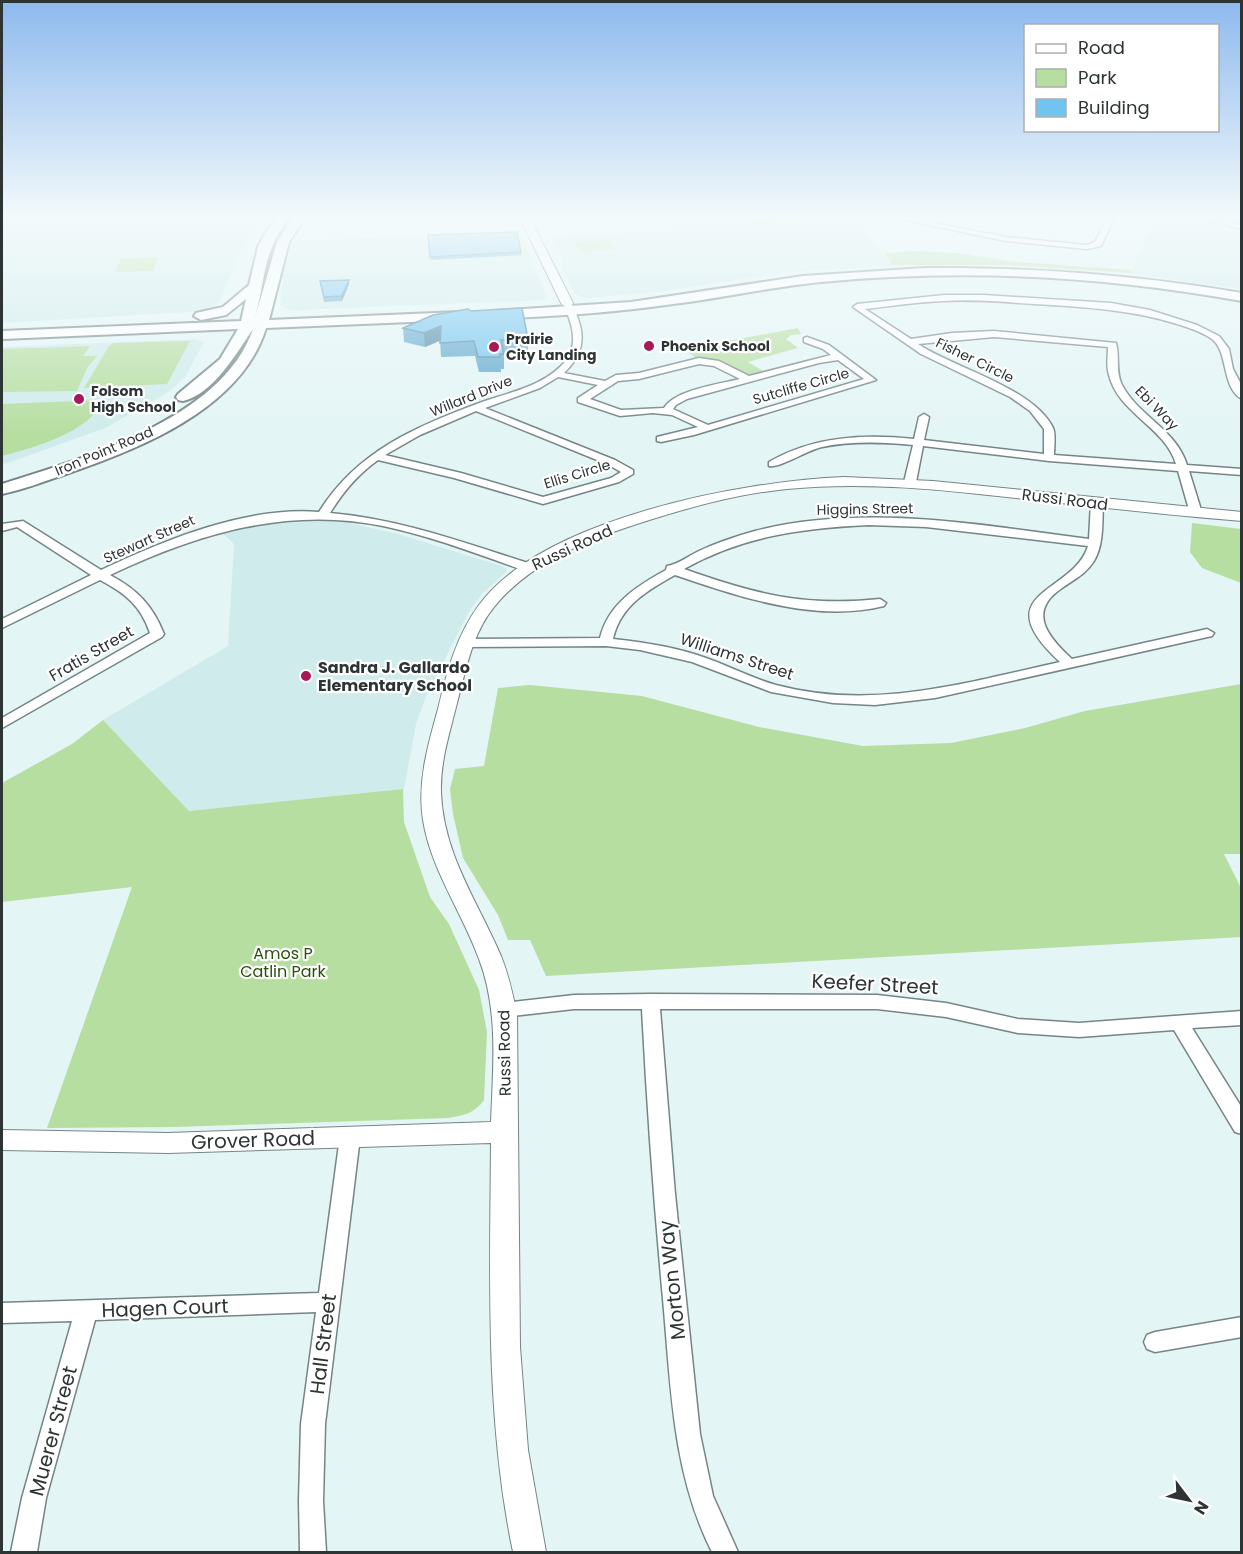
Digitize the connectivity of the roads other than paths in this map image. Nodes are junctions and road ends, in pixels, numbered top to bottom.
1 (248, 291) edge
2 (255, 291) edge
3 (271, 291) joint
4 (561, 291) edge
5 (687, 291) edge
6 (710, 291) edge
7 (738, 291) edge
8 (1205, 291) edge
9 (1218, 291) edge
10 (1242, 294) edge
11 (681, 299) junction
12 (569, 307) junction
13 (443, 309) junction
14 (338, 317) junction
15 (139, 320) junction
16 (254, 320) junction
17 (377, 320) junction
18 (2, 327) edge
19 (64, 333) junction
20 (2, 335) edge
21 (807, 340) dead end
22 (909, 342) junction
23 (249, 357) junction
24 (840, 357) junction
25 (218, 369) junction
26 (553, 376) junction
27 (748, 379) junction
28 (602, 386) junction
29 (1242, 396) edge
30 (477, 408) junction
31 (668, 411) junction
32 (186, 413) junction
33 (924, 417) dead end
34 (706, 428) junction
35 (661, 439) dead end
36 (918, 444) junction
37 (375, 456) junction
38 (1050, 458) junction
39 (773, 464) dead end
40 (1182, 467) junction
41 (1242, 472) edge
42 (2, 478) edge
43 (910, 482) junction
44 (2, 489) edge
45 (1097, 502) junction
46 (1196, 513) junction
47 (323, 515) junction
48 (1242, 517) edge
49 (2, 528) edge
50 (1095, 543) junction
51 (527, 567) junction
52 (671, 569) junction
53 (103, 575) junction
54 (880, 603) dead end
55 (2, 624) edge
56 (1207, 633) dead end
57 (606, 642) junction
58 (466, 643) junction
59 (1070, 664) junction
60 (2, 724) edge
61 (651, 1001) junction
62 (504, 1010) junction
63 (1242, 1018) edge
64 (1180, 1024) junction
65 (1242, 1126) edge
66 (504, 1132) junction
67 (350, 1137) junction
68 (2, 1140) edge
69 (328, 1302) junction
70 (86, 1311) junction
71 (2, 1313) edge
72 (1242, 1327) edge
73 (1155, 1342) dead end
74 (24, 1552) edge
75 (313, 1552) edge
76 (529, 1552) edge
77 (725, 1552) edge

1 - 15 main road
2 - 16 main road, Iron Point Road
3 - 14 main road
3 - 16 main road, Iron Point Road
4 - 12 street, Willard Drive
5 - 12 main road
6 - 11 main road
7 - 11 main road
8 - 10 main road
9 - 10 main road
11 - 12 main road
12 - 13 main road
12 - 17 main road
12 - 26 street, Willard Drive
13 - 14 main road
13 - 17 main road
14 - 16 main road
14 - 17 main road
14 - 23 main road
15 - 16 main road
15 - 18 main road
16 - 19 main road
16 - 23 main road, Iron Point Road
16 - 25 main road, Iron Point Road
19 - 20 main road
19 - 25 main road
21 - 24 street
22 - 29 street, Fisher Circle
22 - 38 street, Fisher Circle
22 - 40 street, Ebi Way
23 - 32 main road, Iron Point Road
24 - 27 street, Sutcliffe Circle
24 - 34 street, Sutcliffe Circle
25 - 32 main road
25 - 42 main road, Iron Point Road
26 - 28 street
26 - 30 street, Willard Drive
27 - 28 street
27 - 31 street, Sutcliffe Circle
28 - 31 street
30 - 37 street, Willard Drive
30 - 37 street, Ellis Circle
31 - 34 street
32 - 44 main road, Iron Point Road
33 - 36 street
34 - 35 street
36 - 38 street
36 - 39 street
36 - 43 street
37 - 47 street, Willard Drive
38 - 40 street
40 - 41 street
40 - 46 street, Ebi Way
43 - 45 street, Russi Road
43 - 51 street, Russi Road
45 - 46 street, Russi Road
45 - 50 street
46 - 48 street, Russi Road
47 - 51 street, Stewart Street
47 - 53 street, Stewart Street
49 - 53 street
50 - 52 street, Higgins Street
50 - 59 street
51 - 58 street, Russi Road
52 - 54 street
52 - 57 street, Higgins Street
53 - 55 street, Stewart Street
53 - 60 street, Fratis Street
56 - 59 street, Williams Street
57 - 58 street, Williams Street
57 - 59 street, Williams Street
58 - 62 street, Russi Road
61 - 62 street, Keefer Street
61 - 64 street, Keefer Street
61 - 77 street, Morton Way
62 - 66 street, Russi Road
63 - 64 street, Keefer Street
64 - 65 street
66 - 67 street, Grover Road
66 - 76 street, Russi Road
67 - 68 street, Grover Road
67 - 69 street, Hall Street
69 - 70 street, Hagen Court
69 - 75 street, Hall Street
70 - 71 street, Hagen Court
70 - 74 street, Muerer Street
72 - 73 street

